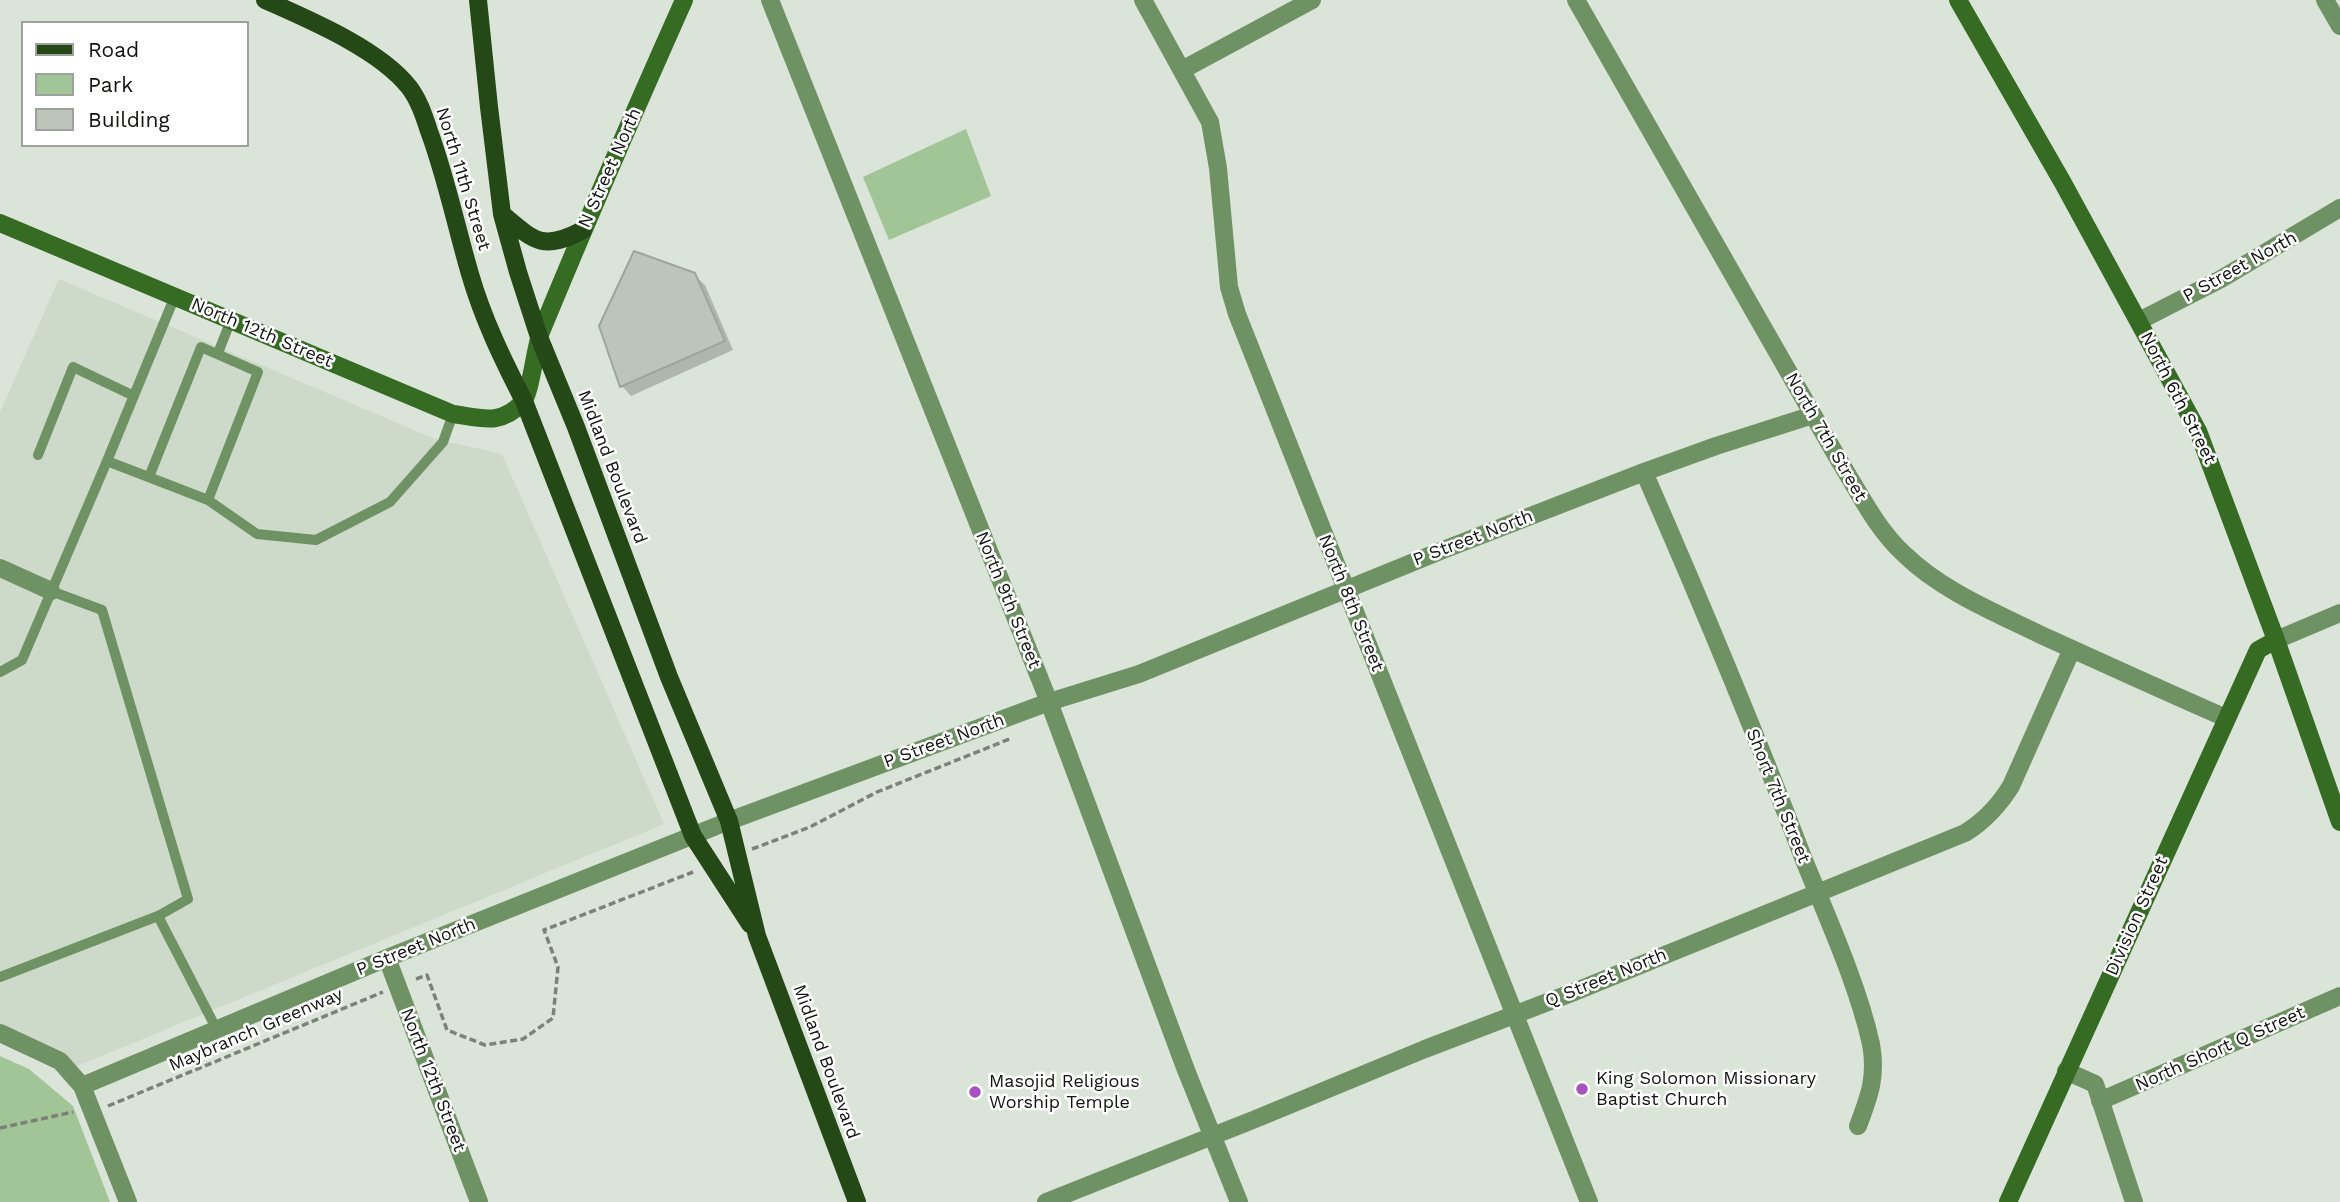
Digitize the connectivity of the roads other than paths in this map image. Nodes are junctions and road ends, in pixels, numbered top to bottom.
1 (265, 0) edge
2 (478, 0) edge
3 (684, 0) edge
4 (770, 0) edge
5 (1143, 0) edge
6 (1312, 0) edge
7 (1576, 0) edge
8 (1958, 0) edge
9 (2325, 0) edge
10 (2340, 26) edge
11 (1182, 70) junction
12 (2340, 208) edge
13 (502, 214) junction
14 (0, 223) edge
15 (583, 230) junction
16 (175, 296) junction
17 (230, 320) junction
18 (2139, 321) junction
19 (539, 337) junction
20 (218, 353) junction
21 (134, 396) junction
22 (524, 401) junction
23 (453, 414) junction
24 (1813, 415) junction
25 (38, 455) dead end
26 (107, 461) junction
27 (1644, 472) junction
28 (149, 477) junction
29 (208, 500) junction
30 (0, 568) edge
31 (1346, 589) junction
32 (51, 591) junction
33 (2340, 613) edge
34 (2276, 640) junction
35 (2072, 649) junction
36 (0, 672) edge
37 (1048, 702) junction
38 (2226, 718) junction
39 (729, 821) junction
40 (2340, 821) edge
41 (693, 836) junction
42 (1818, 893) junction
43 (158, 916) junction
44 (757, 936) junction
45 (387, 958) junction
46 (0, 977) edge
47 (2340, 996) edge
48 (1514, 1014) junction
49 (217, 1030) junction
50 (0, 1032) edge
51 (2066, 1071) junction
52 (82, 1086) junction
53 (2100, 1101) junction
54 (1858, 1126) dead end
55 (1213, 1136) junction
56 (128, 1202) edge
57 (480, 1202) edge
58 (856, 1202) edge
59 (1046, 1202) edge
60 (1239, 1202) edge
61 (1589, 1202) edge
62 (2008, 1202) edge
63 (2134, 1202) edge

1 - 22 main road, North 11th Street
2 - 13 main road, Midland Boulevard
3 - 15 street, N Street North
4 - 37 street, North 9th Street
5 - 11 street, North 8th Street
6 - 11 street
7 - 24 street, North 7th Street
8 - 18 street, North 6th Street
9 - 10 street
11 - 31 street, North 8th Street
12 - 18 street, P Street North
13 - 15 main road
13 - 19 main road, Midland Boulevard
14 - 16 street, North 12th Street
15 - 19 street, N Street North
16 - 17 street, North 12th Street
16 - 21 lane
17 - 20 lane
17 - 23 street, North 12th Street
18 - 34 street, North 6th Street
19 - 22 street, N Street North
19 - 39 main road, Midland Boulevard
20 - 28 lane
20 - 29 lane
21 - 25 lane
21 - 26 lane
22 - 23 street, North 12th Street
22 - 41 main road, Midland Boulevard
23 - 29 lane
24 - 27 street, P Street North
24 - 35 street, North 7th Street
26 - 28 lane
26 - 32 lane
27 - 31 street, P Street North
27 - 42 street, Short 7th Street
28 - 29 lane
30 - 32 street
31 - 37 street, P Street North
31 - 48 street, North 8th Street
32 - 36 lane
32 - 43 lane
33 - 34 street
34 - 38 street, Division Street
34 - 40 street, North 6th Street
35 - 38 street, North 7th Street
35 - 42 street, Q Street North
37 - 39 street, P Street North
37 - 55 street, North 9th Street
38 - 51 street, Division Street
39 - 41 street, P Street North
39 - 44 main road, Midland Boulevard
41 - 44 main road, Midland Boulevard
41 - 45 street, P Street North
42 - 48 street, Q Street North
42 - 54 street, Short 7th Street
43 - 46 lane
43 - 49 lane
44 - 58 main road, Midland Boulevard
45 - 49 street, P Street North
45 - 57 street, North 12th Street
47 - 53 street, North Short Q Street
48 - 55 street, Q Street North
48 - 61 street, North 8th Street
49 - 52 street, P Street North
50 - 52 street
51 - 53 street
51 - 62 street, Division Street
52 - 56 street
53 - 63 street
55 - 59 street, Q Street North
55 - 60 street, North 9th Street

